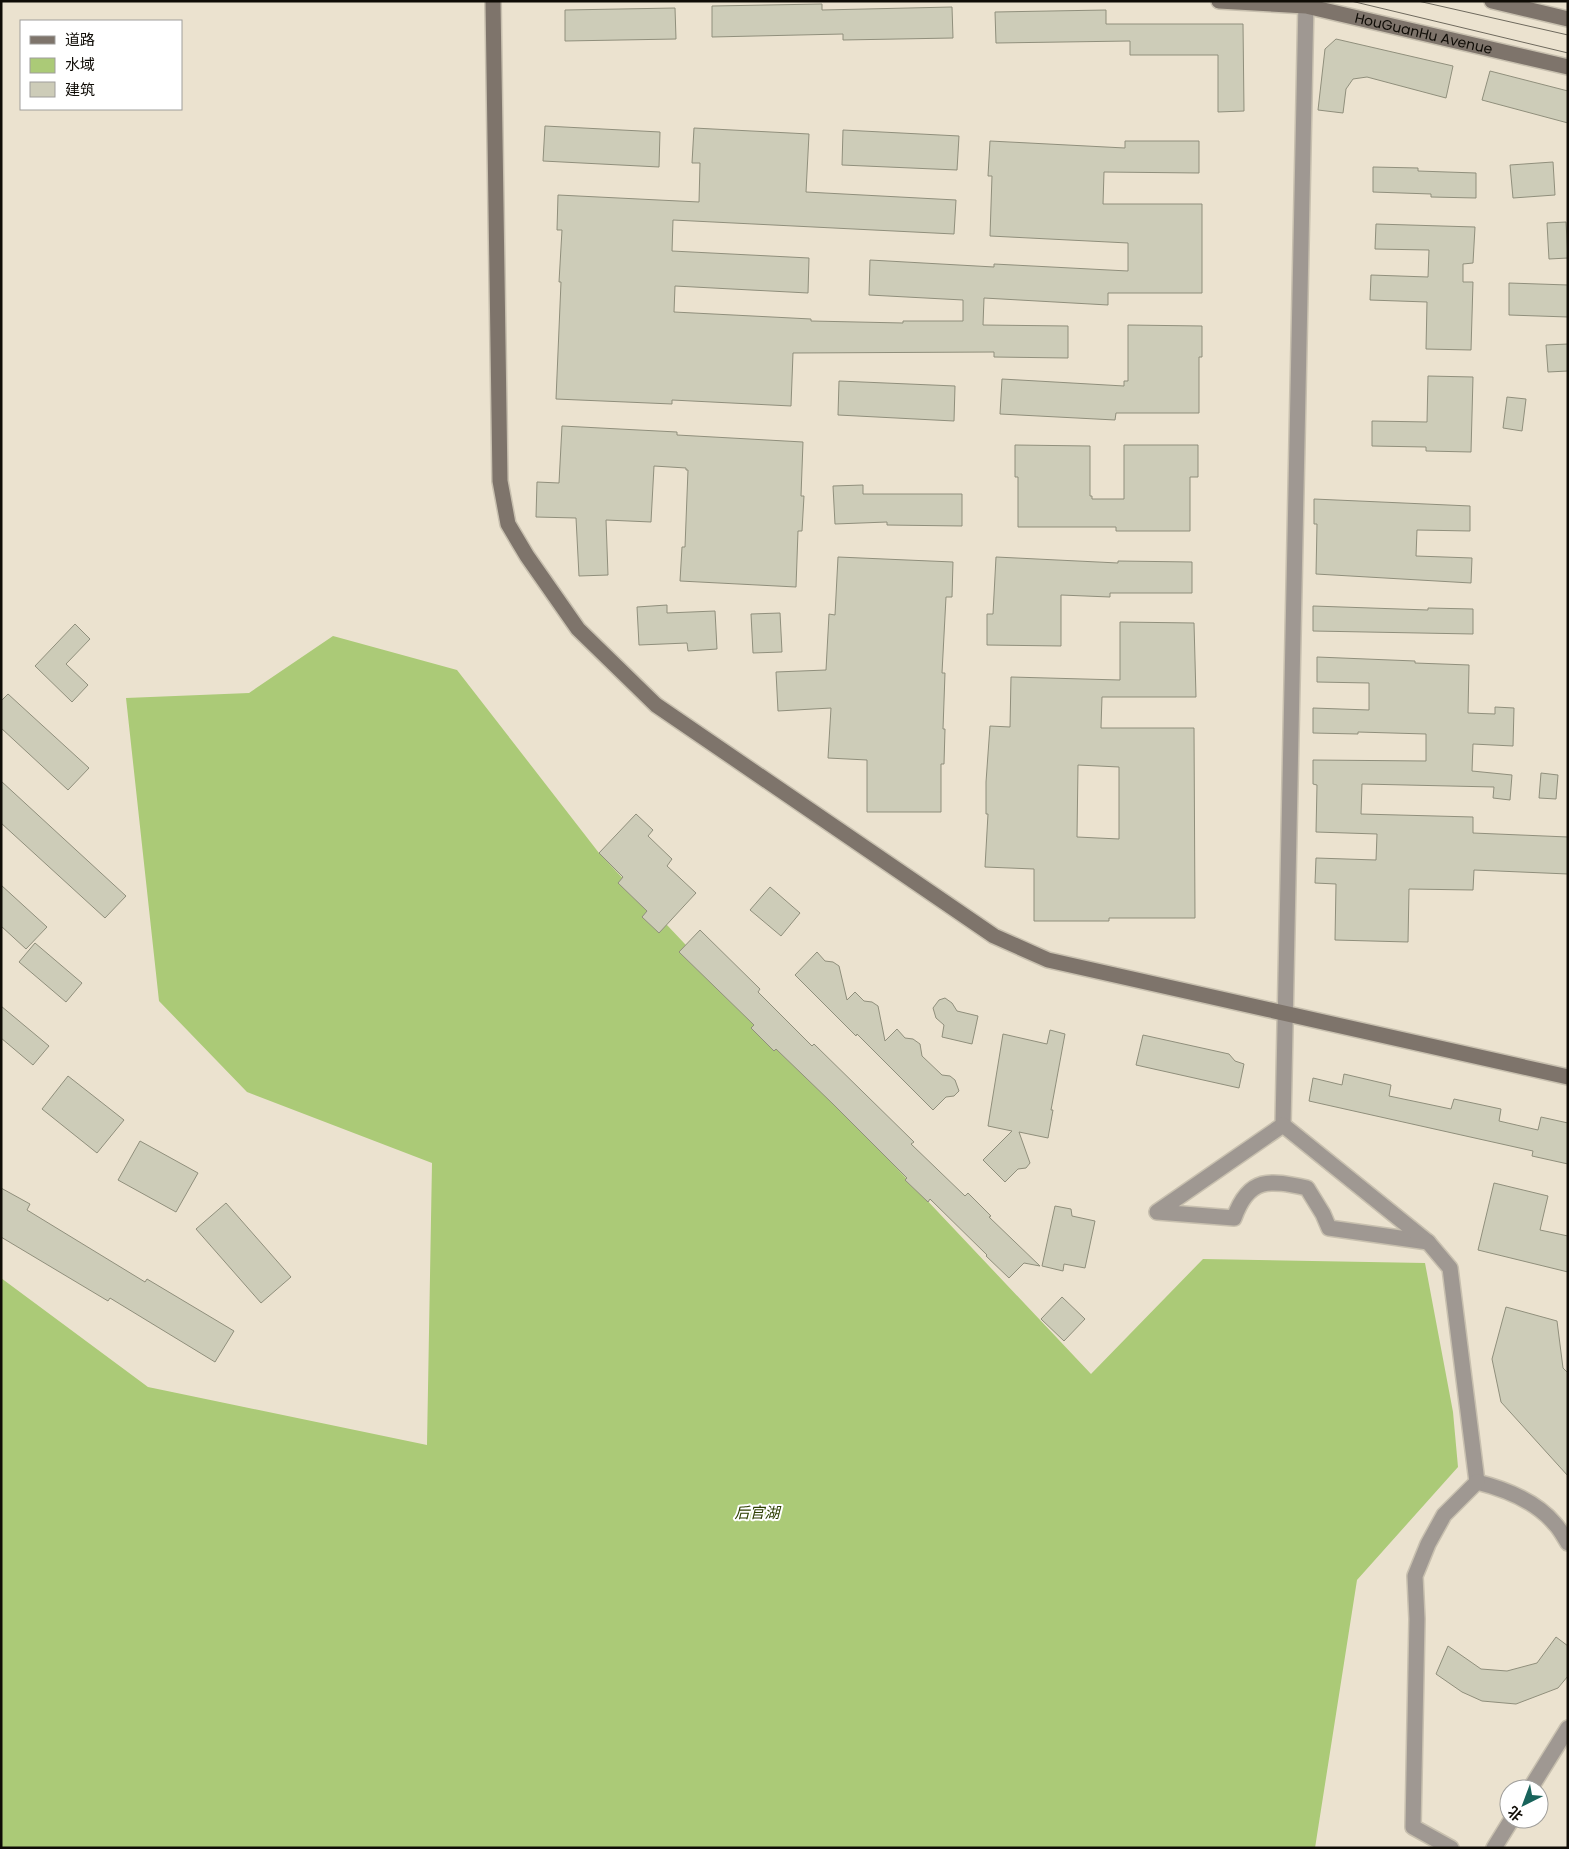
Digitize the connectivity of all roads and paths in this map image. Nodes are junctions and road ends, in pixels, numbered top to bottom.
1 (493, 1) edge
2 (1219, 1) edge
3 (1492, 1) edge
4 (1306, 4) edge
5 (1568, 20) edge
6 (1568, 67) edge
7 (1286, 1015) junction
8 (1568, 1077) edge
9 (1283, 1125) junction
10 (1428, 1242) junction
11 (1477, 1482) junction
12 (1568, 1543) edge
13 (1568, 1728) edge
14 (1536, 1779) edge
15 (1506, 1829) edge
16 (1451, 1848) edge
17 (1494, 1848) edge

1 - 7 street
2 - 4 street, HouGuanHu Avenue
3 - 5 street
4 - 6 street, HouGuanHu Avenue
4 - 7 street
7 - 8 street
7 - 9 street
9 - 10 street
9 - 10 street
10 - 11 street
11 - 12 street
11 - 16 street
13 - 14 street
15 - 17 street

